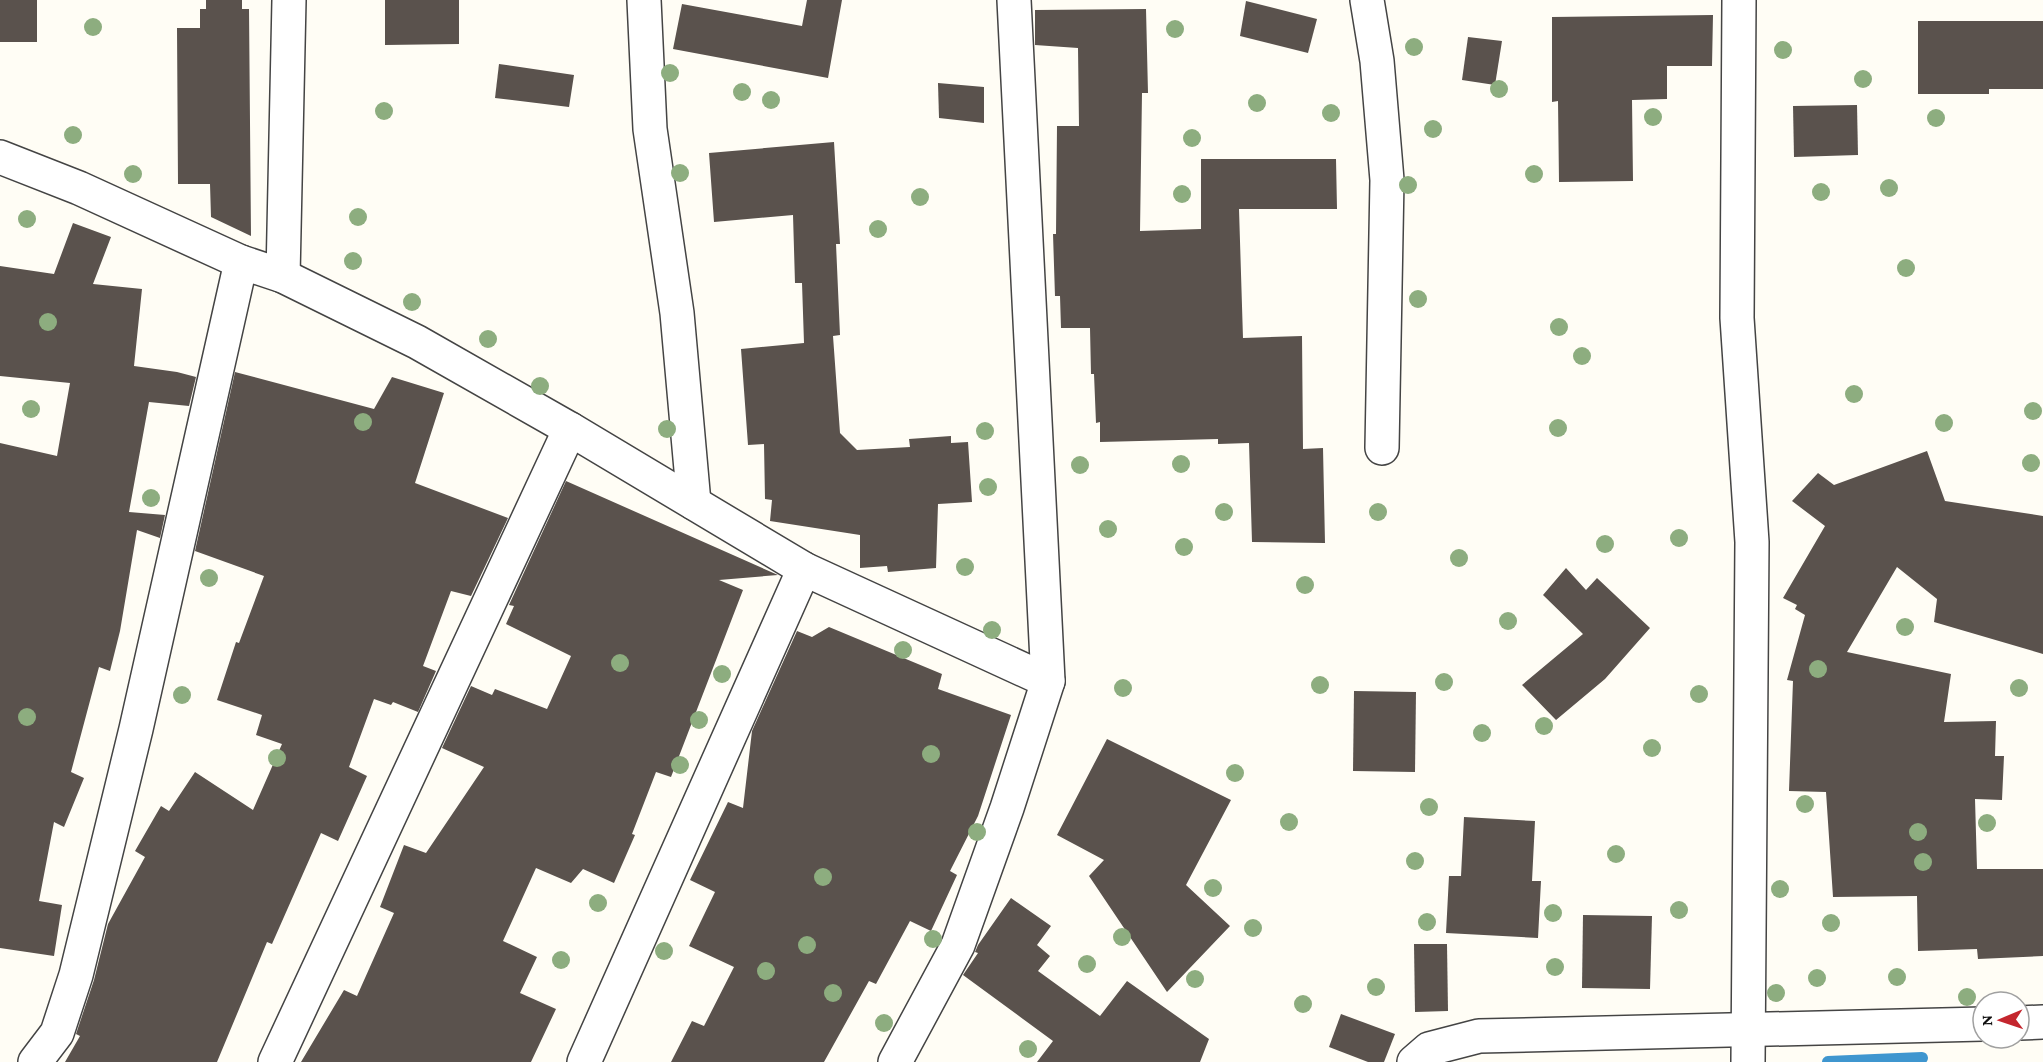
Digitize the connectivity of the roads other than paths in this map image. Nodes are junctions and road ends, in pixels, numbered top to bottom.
1 (289, 0) edge
2 (644, 0) edge
3 (1014, 0) edge
4 (1367, 0) edge
5 (1739, 0) edge
6 (0, 157) edge
7 (241, 262) junction
8 (283, 276) junction
9 (570, 429) junction
10 (1382, 448) dead end
11 (694, 503) junction
12 (804, 569) junction
13 (1048, 681) junction
14 (1971, 1024) edge
15 (1749, 1029) junction
16 (34, 1062) edge
17 (275, 1062) edge
18 (584, 1062) edge
19 (895, 1062) edge
20 (1414, 1062) edge
21 (1749, 1062) edge

1 - 8 street
2 - 11 street
3 - 13 street
4 - 10 street
5 - 15 street
6 - 7 street
7 - 8 street
7 - 16 street
8 - 9 street
9 - 11 street
9 - 17 street
11 - 12 street
12 - 13 street
12 - 18 street
13 - 19 street
14 - 15 street
15 - 20 street
15 - 21 street

